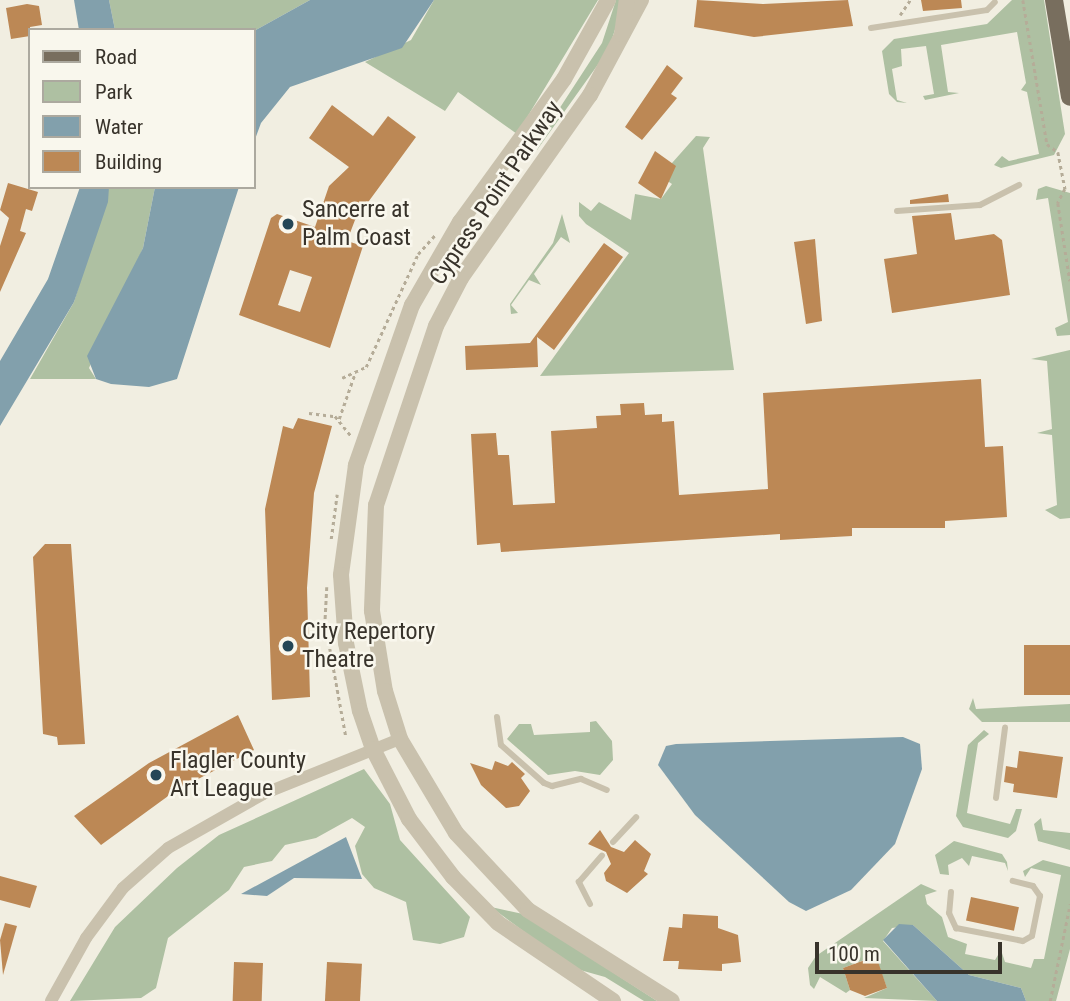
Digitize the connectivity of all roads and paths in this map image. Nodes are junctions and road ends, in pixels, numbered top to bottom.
1 (608, 0) edge
2 (627, 0) edge
3 (641, 0) edge
4 (910, 0) edge
5 (1023, 0) edge
6 (1054, 0) edge
7 (995, 2) dead end
8 (894, 25) junction
9 (871, 29) dead end
10 (622, 40) junction
11 (1070, 97) edge
12 (1019, 185) dead end
13 (897, 211) dead end
14 (1070, 281) edge
15 (355, 376) dead end
16 (339, 419) dead end
17 (497, 717) dead end
18 (1005, 728) dead end
19 (400, 739) junction
20 (373, 749) junction
21 (607, 790) dead end
22 (996, 798) dead end
23 (636, 817) dead end
24 (613, 842) dead end
25 (601, 856) dead end
26 (1013, 881) dead end
27 (951, 892) dead end
28 (590, 904) dead end
29 (1070, 904) edge
30 (51, 1001) edge
31 (613, 1001) edge
32 (672, 1001) edge
33 (1051, 1001) edge

1 - 20 street, Cypress Point Parkway
2 - 10 street
3 - 10 street, Cypress Point Parkway
4 - 8 path
5 - 14 path
6 - 11 main road
7 - 8 lane
8 - 9 lane
10 - 19 street, Cypress Point Parkway
12 - 13 lane
15 - 16 path
17 - 21 lane
18 - 22 lane
19 - 20 street
19 - 32 street, Cypress Point Parkway
20 - 30 street
20 - 31 street, Cypress Point Parkway
23 - 24 lane
25 - 28 lane
26 - 27 lane
29 - 33 path

